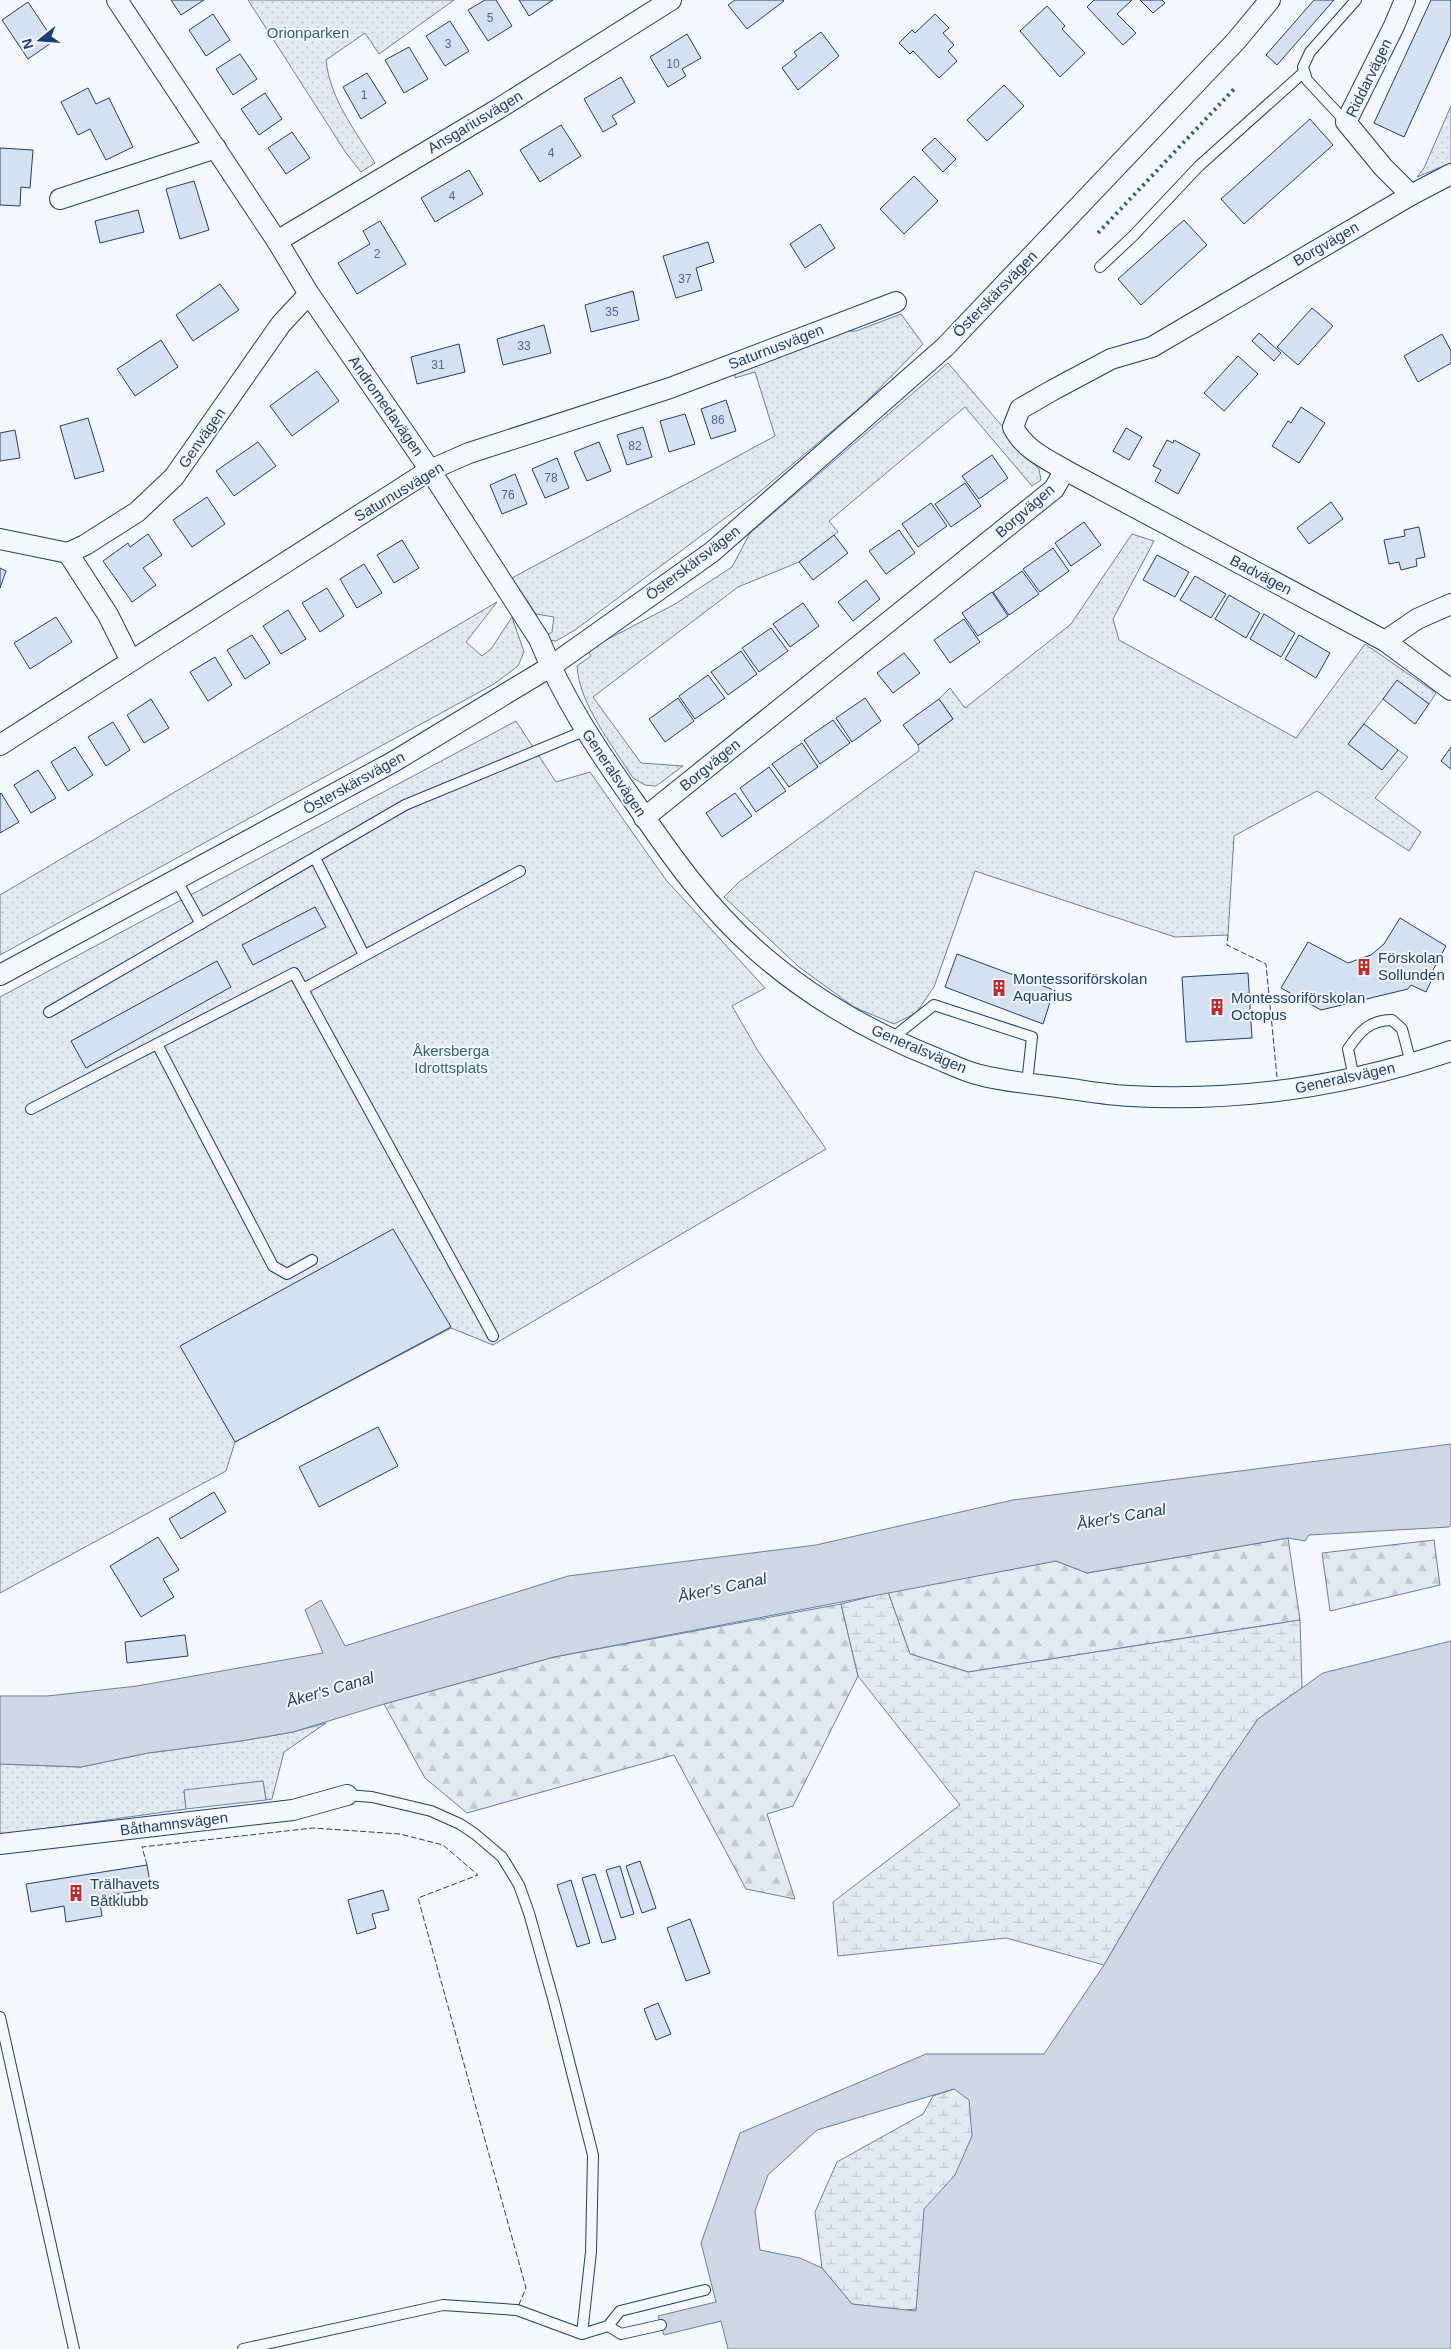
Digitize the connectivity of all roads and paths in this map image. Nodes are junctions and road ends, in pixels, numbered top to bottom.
1 (117, 0) edge
2 (671, 0) edge
3 (1270, 0) edge
4 (1356, 0) edge
5 (1405, 0) edge
6 (1304, 72) junction
7 (1346, 122) junction
8 (216, 148) junction
9 (1451, 174) edge
10 (1411, 195) junction
11 (60, 199) dead end
12 (277, 241) junction
13 (1100, 266) dead end
14 (309, 294) junction
15 (896, 302) dead end
16 (430, 470) junction
17 (1065, 470) junction
18 (0, 539) edge
19 (68, 552) junction
20 (1451, 604) edge
21 (1385, 641) junction
22 (131, 661) junction
23 (550, 667) junction
24 (1451, 690) edge
25 (584, 731) junction
26 (0, 745) edge
27 (644, 818) junction
28 (315, 858) junction
29 (520, 871) dead end
30 (177, 881) junction
31 (201, 924) junction
32 (364, 955) junction
33 (0, 975) edge
34 (303, 989) junction
35 (49, 1012) dead end
36 (891, 1039) junction
37 (156, 1044) junction
38 (1451, 1051) edge
39 (1411, 1063) junction
40 (1354, 1078) junction
41 (1027, 1083) junction
42 (31, 1109) dead end
43 (312, 1260) dead end
44 (493, 1336) dead end
45 (347, 1795) joint
46 (0, 1844) edge
47 (0, 2017) edge
48 (705, 2290) dead end
49 (661, 2325) dead end
50 (608, 2326) junction
51 (582, 2334) junction
52 (74, 2349) edge
53 (243, 2349) edge

1 - 8 street, Andromedavägen
2 - 12 street, Ansgariusvägen
3 - 23 street, Österskärsvägen
4 - 6 lane
5 - 7 street, Riddarvägen
6 - 7 lane
6 - 13 lane
7 - 10 street, Riddarvägen
8 - 11 street
8 - 12 street, Andromedavägen
9 - 10 street, Borgvägen
10 - 17 street, Borgvägen
12 - 14 street, Andromedavägen
14 - 16 street, Andromedavägen
14 - 19 street, Genvägen
15 - 16 street, Saturnusvägen
16 - 22 street, Saturnusvägen
16 - 23 street, Andromedavägen
17 - 21 street, Badvägen
17 - 27 street, Borgvägen
18 - 19 street
19 - 22 street
20 - 21 street
21 - 24 street, Badvägen
22 - 26 street, Saturnusvägen
23 - 25 street, Generalsvägen
23 - 30 street, Österskärsvägen
25 - 27 street, Generalsvägen
25 - 28 lane
27 - 36 street, Generalsvägen
28 - 31 lane
28 - 32 lane
29 - 32 lane
30 - 31 lane
30 - 33 street, Österskärsvägen
31 - 35 lane
32 - 34 lane
34 - 37 lane
34 - 44 lane
36 - 41 street, Generalsvägen
36 - 41 lane
37 - 42 lane
37 - 43 lane
38 - 39 street, Generalsvägen
39 - 40 street, Generalsvägen
39 - 40 lane
40 - 41 street, Generalsvägen
45 - 46 street, Båthamnsvägen
45 - 51 lane
47 - 52 lane
48 - 50 lane
49 - 50 lane
50 - 51 lane
51 - 53 lane

